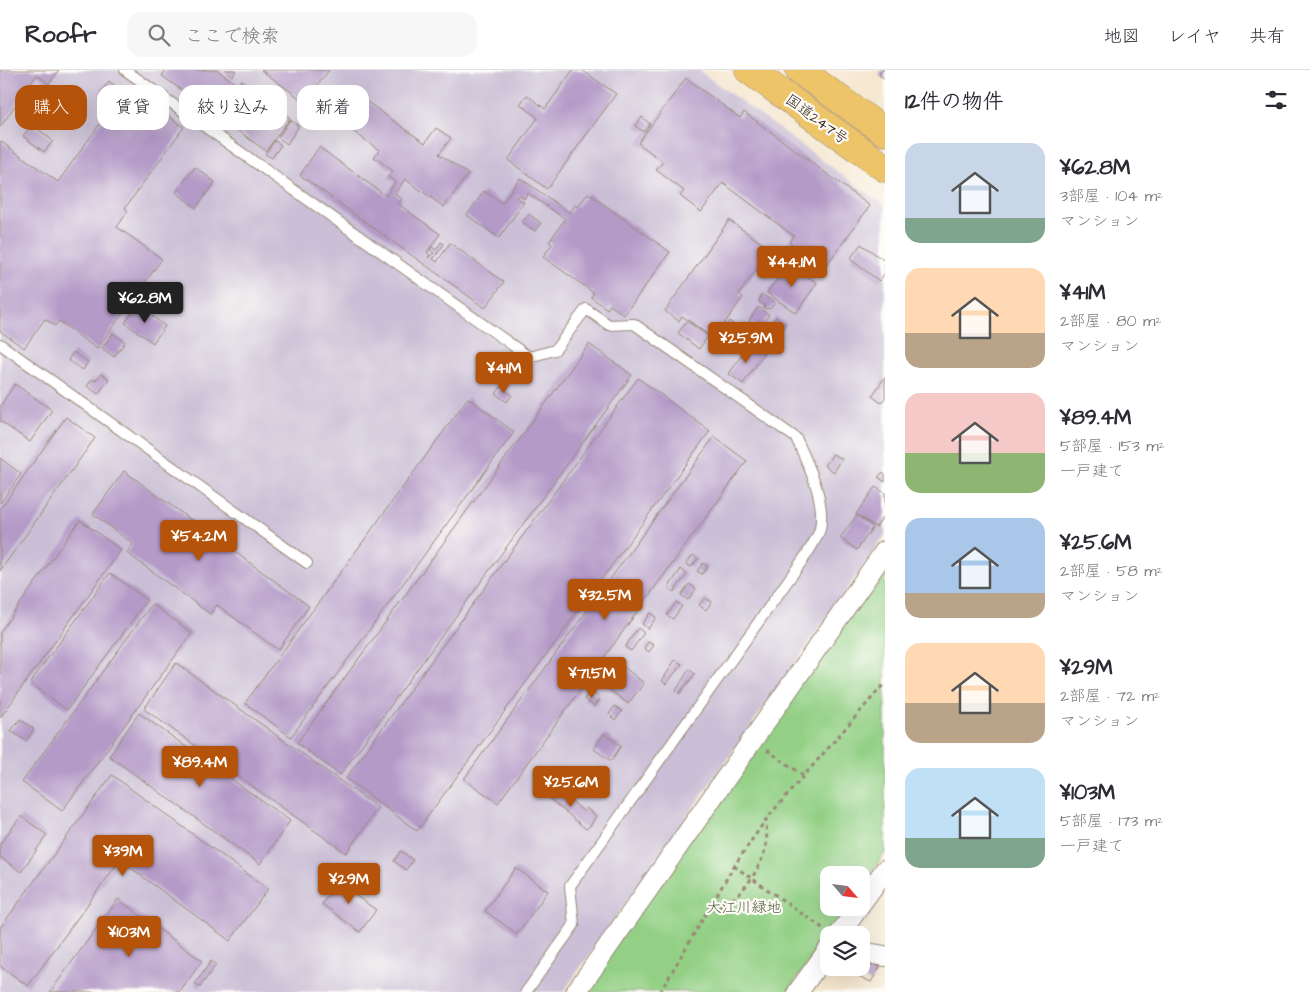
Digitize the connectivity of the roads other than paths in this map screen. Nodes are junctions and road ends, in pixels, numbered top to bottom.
1 (125, 70) edge
2 (799, 70) edge
3 (755, 72) edge
4 (885, 132) edge
5 (885, 168) edge
6 (0, 344) edge
7 (885, 551) edge
8 (307, 563) dead end
9 (885, 870) edge
10 (870, 891) edge
11 (851, 916) edge
12 (842, 926) edge
13 (870, 954) edge
14 (820, 956) edge
15 (885, 956) edge
16 (526, 992) edge
17 (576, 992) edge
18 (798, 992) edge

1 - 16 lane
2 - 4 highway, 国道247号
3 - 5 highway, 国道247号
6 - 8 lane
7 - 17 street
9 - 10 street
11 - 12 street
13 - 15 street
14 - 18 street

